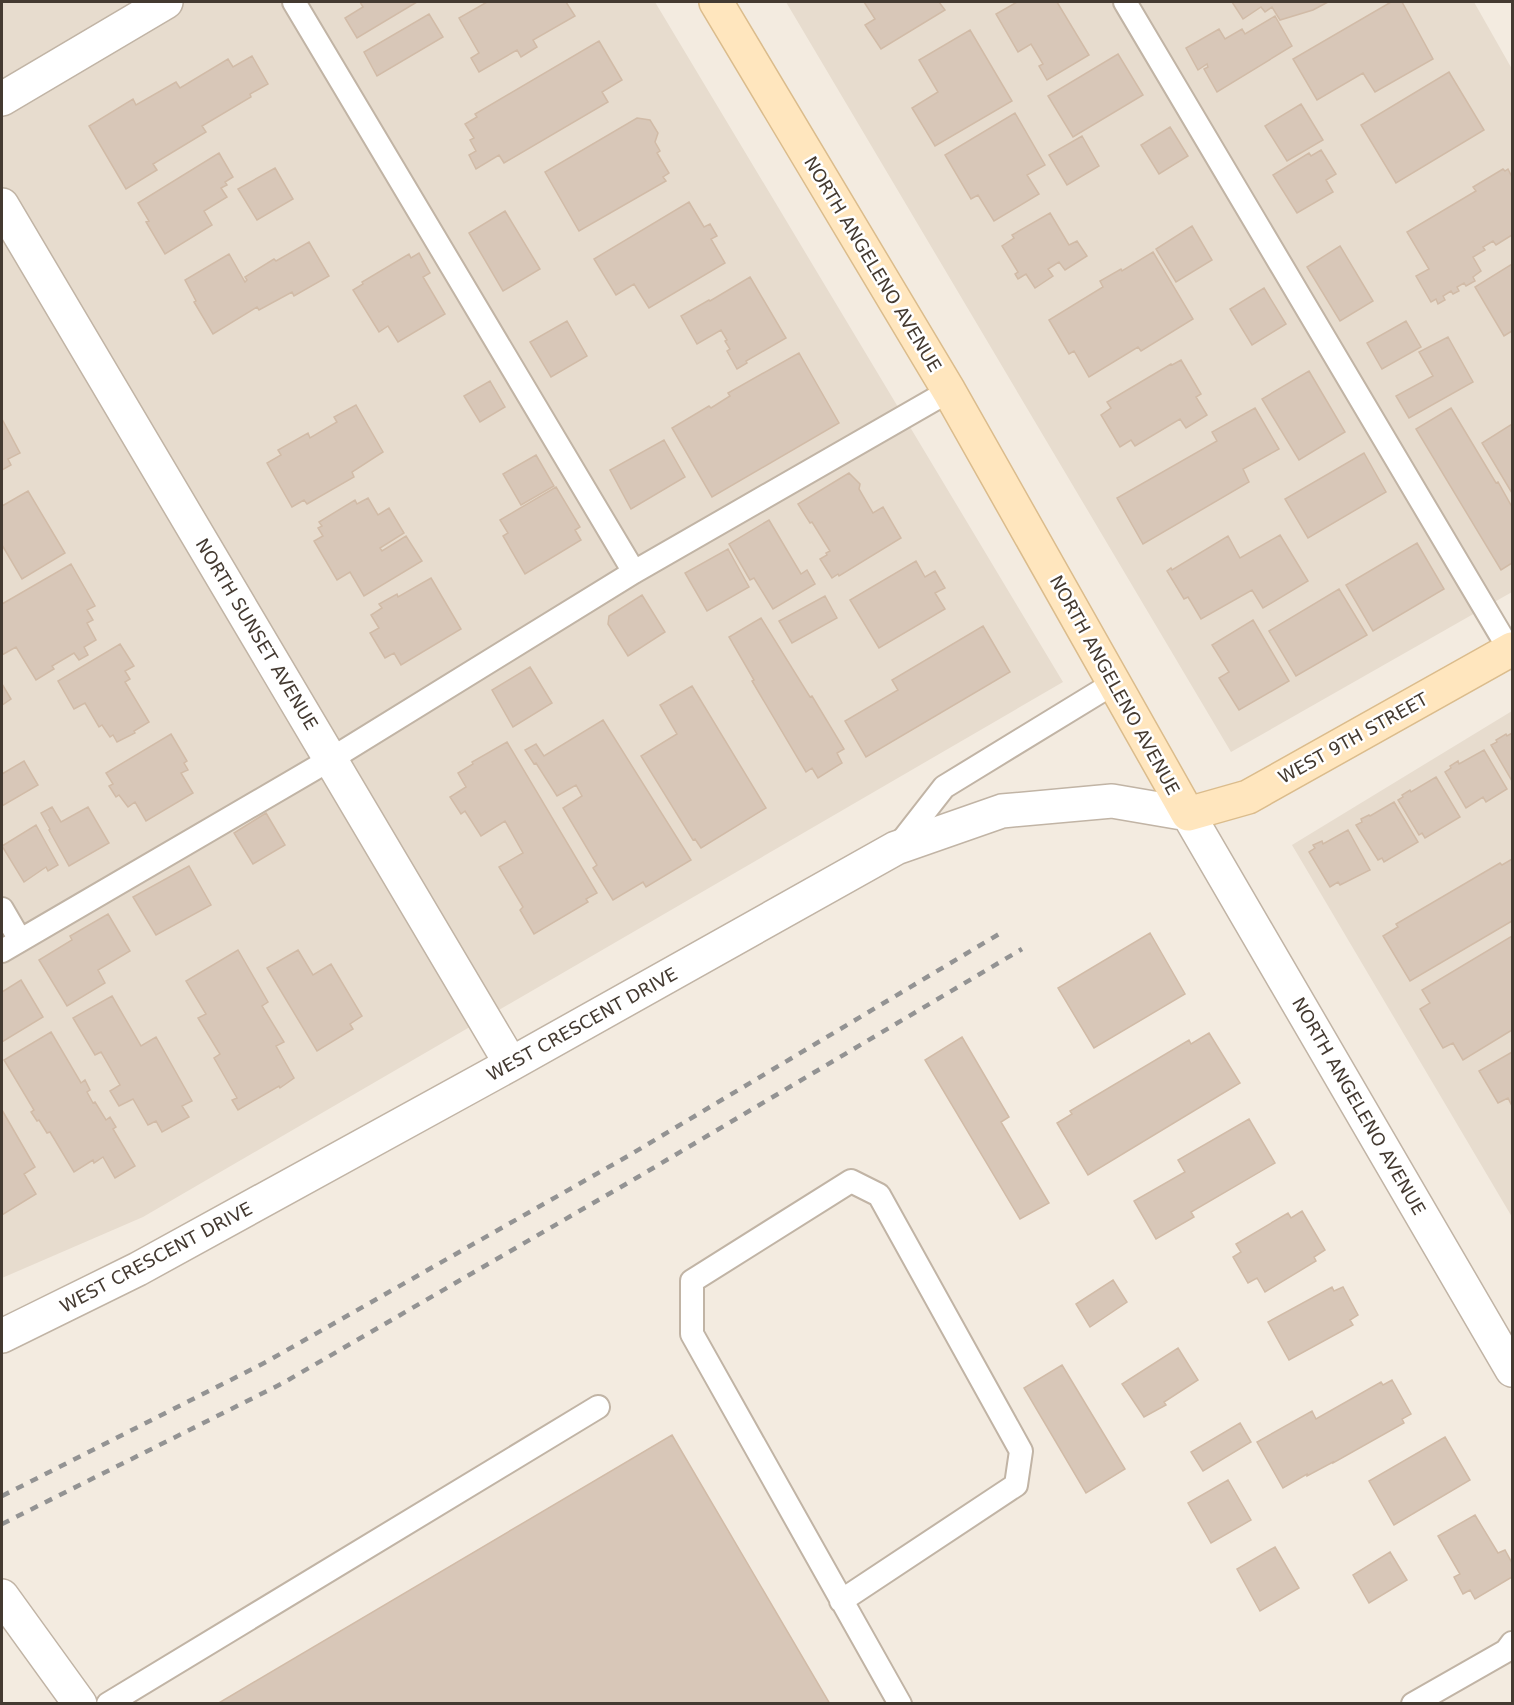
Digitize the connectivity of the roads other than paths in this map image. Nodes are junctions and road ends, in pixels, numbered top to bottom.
1 (166, 2) edge
2 (294, 2) edge
3 (716, 2) edge
4 (1125, 2) edge
5 (2, 99) edge
6 (2, 205) edge
7 (949, 391) junction
8 (633, 572) junction
9 (1512, 651) edge
10 (1114, 683) junction
11 (331, 759) junction
12 (1188, 814) junction
13 (896, 848) junction
14 (2, 909) edge
15 (11, 945) edge
16 (511, 1064) junction
17 (2, 1336) edge
18 (1512, 1370) edge
19 (598, 1407) dead end
20 (2, 1596) edge
21 (841, 1601) junction
22 (1512, 1643) edge
23 (80, 1704) edge
24 (108, 1704) edge
25 (900, 1704) edge
26 (1413, 1704) edge

1 - 5 street
2 - 8 lane
3 - 7 street, NORTH ANGELENO AVENUE
4 - 9 lane
6 - 11 street, NORTH SUNSET AVENUE
7 - 8 lane
7 - 10 street, NORTH ANGELENO AVENUE
8 - 11 lane
9 - 12 street, WEST 9TH STREET
10 - 12 street, NORTH ANGELENO AVENUE
10 - 13 lane
11 - 15 lane
11 - 16 street, NORTH SUNSET AVENUE
12 - 13 street, WEST CRESCENT DRIVE
12 - 18 street, NORTH ANGELENO AVENUE
13 - 16 street, WEST CRESCENT DRIVE
14 - 15 lane
16 - 17 street, WEST CRESCENT DRIVE
19 - 24 lane
20 - 23 street
21 - 21 lane
21 - 25 lane
22 - 26 lane

